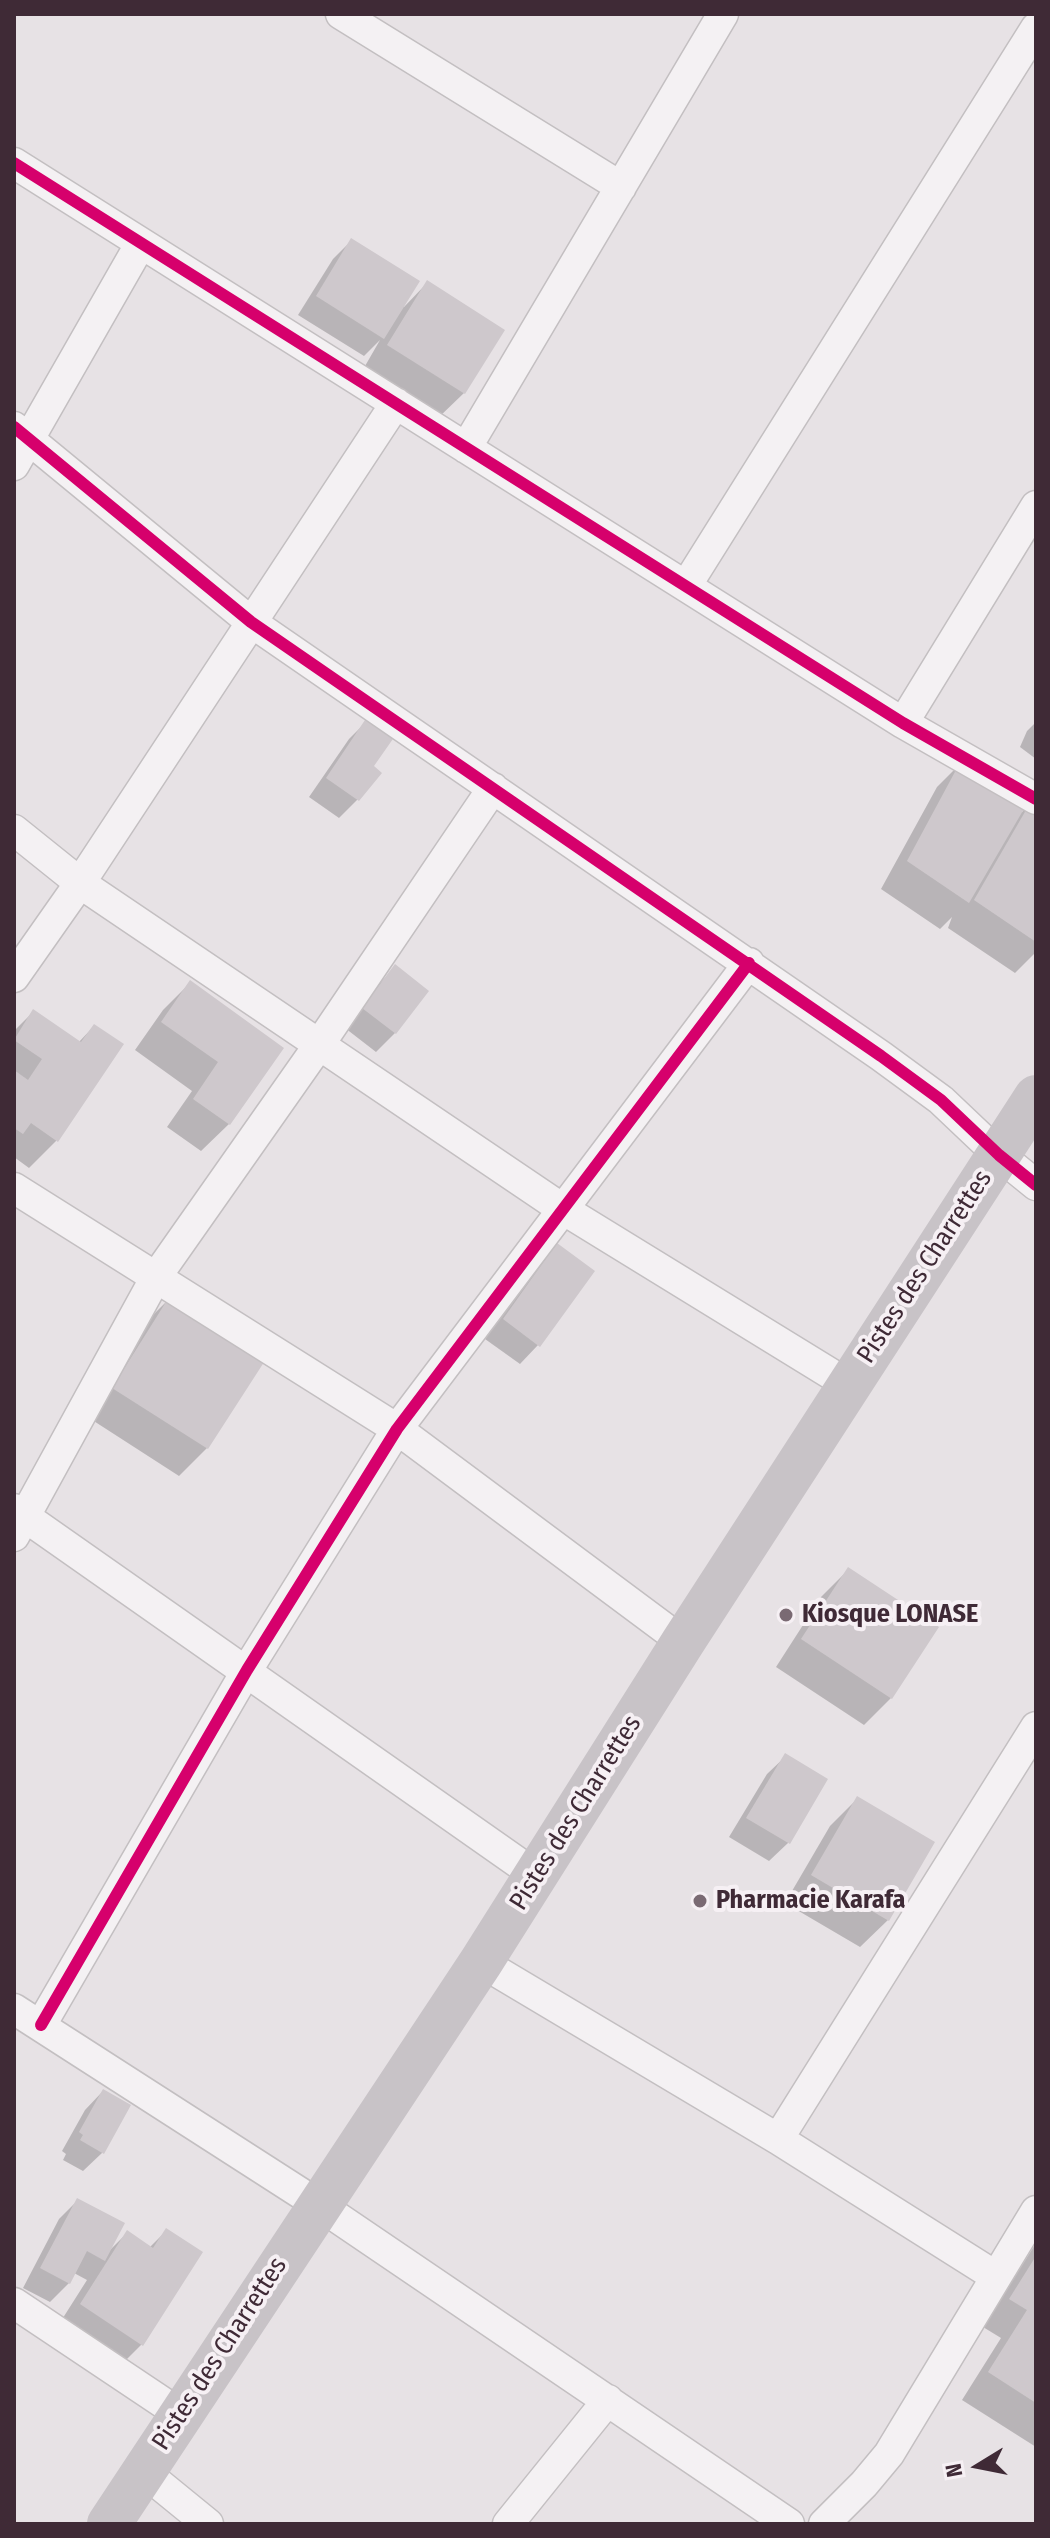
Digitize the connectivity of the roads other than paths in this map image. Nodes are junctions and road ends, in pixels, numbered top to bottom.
1 (341, 14) edge
2 (723, 14) edge
3 (1036, 28) edge
4 (14, 163) edge
5 (621, 187) junction
6 (141, 243) junction
7 (396, 403) junction
8 (19, 444) edge
9 (466, 448) junction
10 (1036, 506) edge
11 (686, 586) junction
12 (251, 622) junction
13 (903, 723) junction
14 (493, 788) junction
15 (1036, 799) edge
16 (14, 830) edge
17 (80, 883) junction
18 (749, 963) junction
19 (14, 977) edge
20 (319, 1045) junction
21 (1036, 1097) edge
22 (999, 1155) junction
23 (1036, 1185) edge
24 (14, 1188) edge
25 (561, 1208) junction
26 (156, 1277) junction
27 (849, 1385) junction
28 (397, 1429) junction
29 (18, 1520) edge
30 (683, 1642) junction
31 (247, 1670) junction
32 (1036, 1727) edge
33 (537, 1876) junction
34 (481, 1962) junction
35 (14, 2009) edge
36 (41, 2025) junction
37 (778, 2139) junction
38 (319, 2205) junction
39 (1036, 2211) edge
40 (995, 2276) junction
41 (14, 2303) edge
42 (608, 2400) junction
43 (180, 2414) junction
44 (143, 2471) junction
45 (109, 2524) edge
46 (208, 2524) edge
47 (508, 2524) edge
48 (789, 2524) edge
49 (824, 2524) edge

1 - 5 street
2 - 5 street
3 - 11 street
4 - 6 street
5 - 9 street
6 - 7 street
6 - 8 street
7 - 9 street
7 - 12 street
8 - 12 street
9 - 11 street
10 - 13 street
11 - 13 street
12 - 14 street
12 - 17 street
13 - 15 street
14 - 18 street
14 - 20 street
16 - 17 street
17 - 19 street
17 - 20 street
18 - 22 street
18 - 25 street
20 - 25 street
20 - 26 street
21 - 22 main road, Pistes des Charrettes
22 - 23 street
22 - 27 main road, Pistes des Charrettes
24 - 26 street
25 - 27 street
25 - 28 street
26 - 28 street
26 - 29 street
27 - 30 main road, Pistes des Charrettes
28 - 30 street
28 - 31 street
29 - 31 street
30 - 33 main road, Pistes des Charrettes
31 - 33 street
31 - 36 street
32 - 37 street
33 - 34 main road, Pistes des Charrettes
34 - 37 street
34 - 38 main road, Pistes des Charrettes
35 - 36 street
36 - 38 street
37 - 40 street
38 - 42 street
38 - 43 main road, Pistes des Charrettes
39 - 40 street
40 - 49 street
41 - 43 street
42 - 47 street
42 - 48 street
43 - 44 main road, Pistes des Charrettes
44 - 45 main road, Pistes des Charrettes
44 - 46 street

